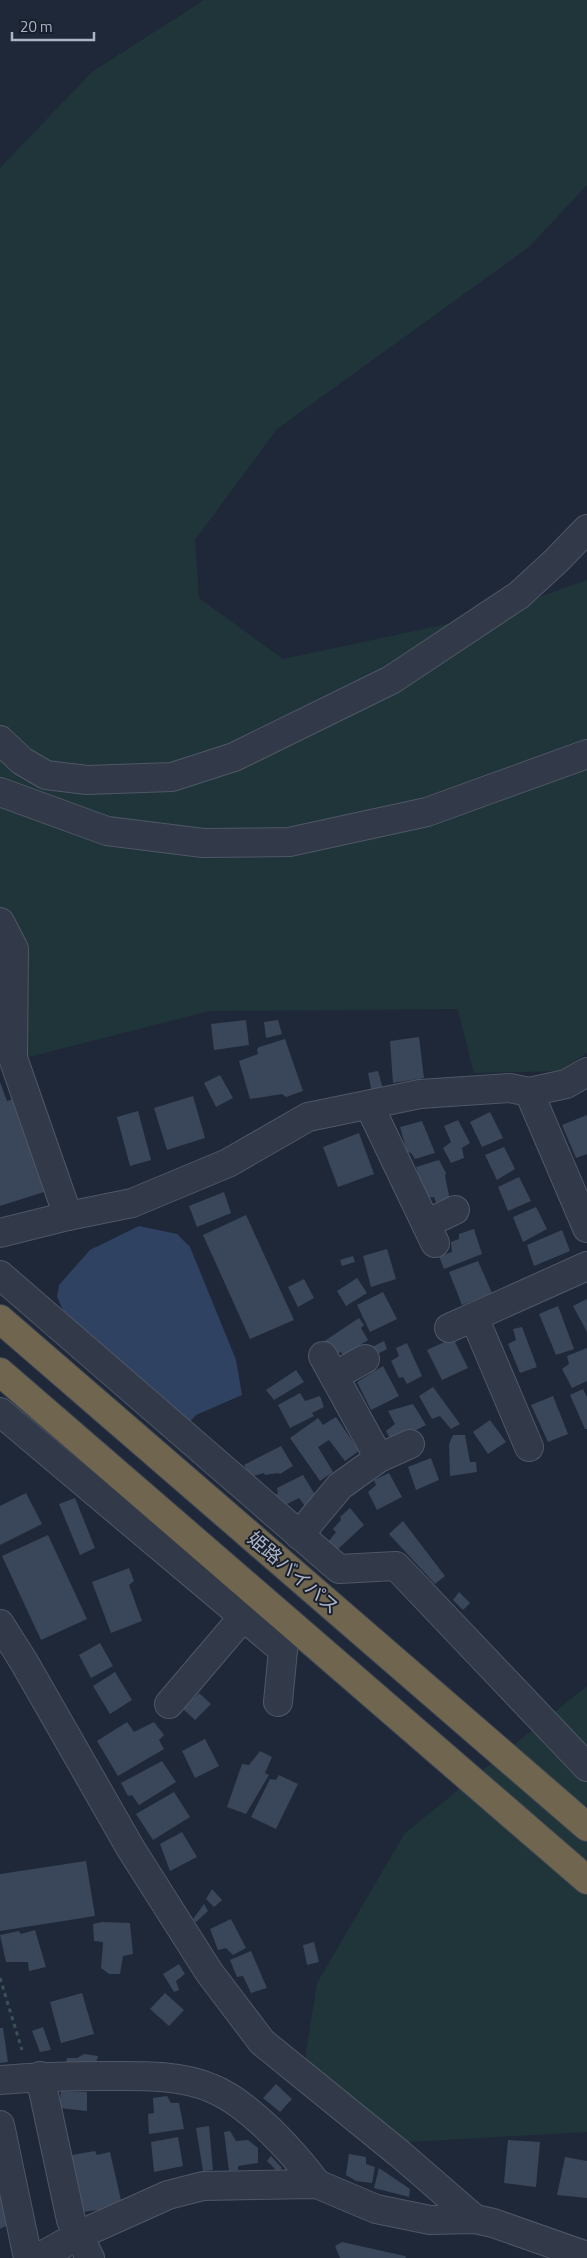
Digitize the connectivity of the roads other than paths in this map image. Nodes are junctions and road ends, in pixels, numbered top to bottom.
1 (587, 529) edge
2 (0, 740) edge
3 (587, 754) edge
4 (0, 792) edge
5 (0, 922) edge
6 (587, 1072) edge
7 (530, 1092) junction
8 (369, 1105) junction
9 (455, 1210) dead end
10 (68, 1216) junction
11 (587, 1228) edge
12 (0, 1233) edge
13 (587, 1266) edge
14 (0, 1275) edge
15 (474, 1316) junction
16 (0, 1319) edge
17 (449, 1328) dead end
18 (365, 1359) dead end
19 (0, 1372) edge
20 (0, 1412) edge
21 (410, 1444) dead end
22 (529, 1447) dead end
23 (379, 1458) junction
24 (299, 1535) junction
25 (244, 1617) junction
26 (0, 1624) edge
27 (278, 1702) dead end
28 (169, 1704) dead end
29 (587, 1767) edge
30 (587, 1827) edge
31 (587, 1880) edge
32 (35, 2077) junction
33 (0, 2080) edge
34 (0, 2125) edge
35 (317, 2184) junction
36 (475, 2219) junction
37 (84, 2246) edge
38 (587, 2256) edge
39 (28, 2258) edge
40 (38, 2258) edge

1 - 2 street
3 - 4 street
5 - 10 street
6 - 7 street
7 - 8 street
7 - 11 street
8 - 9 street
8 - 10 street
10 - 12 street
13 - 15 street
14 - 24 street
15 - 17 street
15 - 22 street
16 - 30 highway, 姫路バイパス
18 - 23 street
19 - 31 highway
20 - 25 street
21 - 23 street
23 - 24 street
24 - 29 street
25 - 27 street
25 - 28 street
26 - 36 street
32 - 33 street
32 - 35 street
32 - 37 street
34 - 39 street
35 - 36 street
35 - 37 street
36 - 38 street
37 - 40 street

